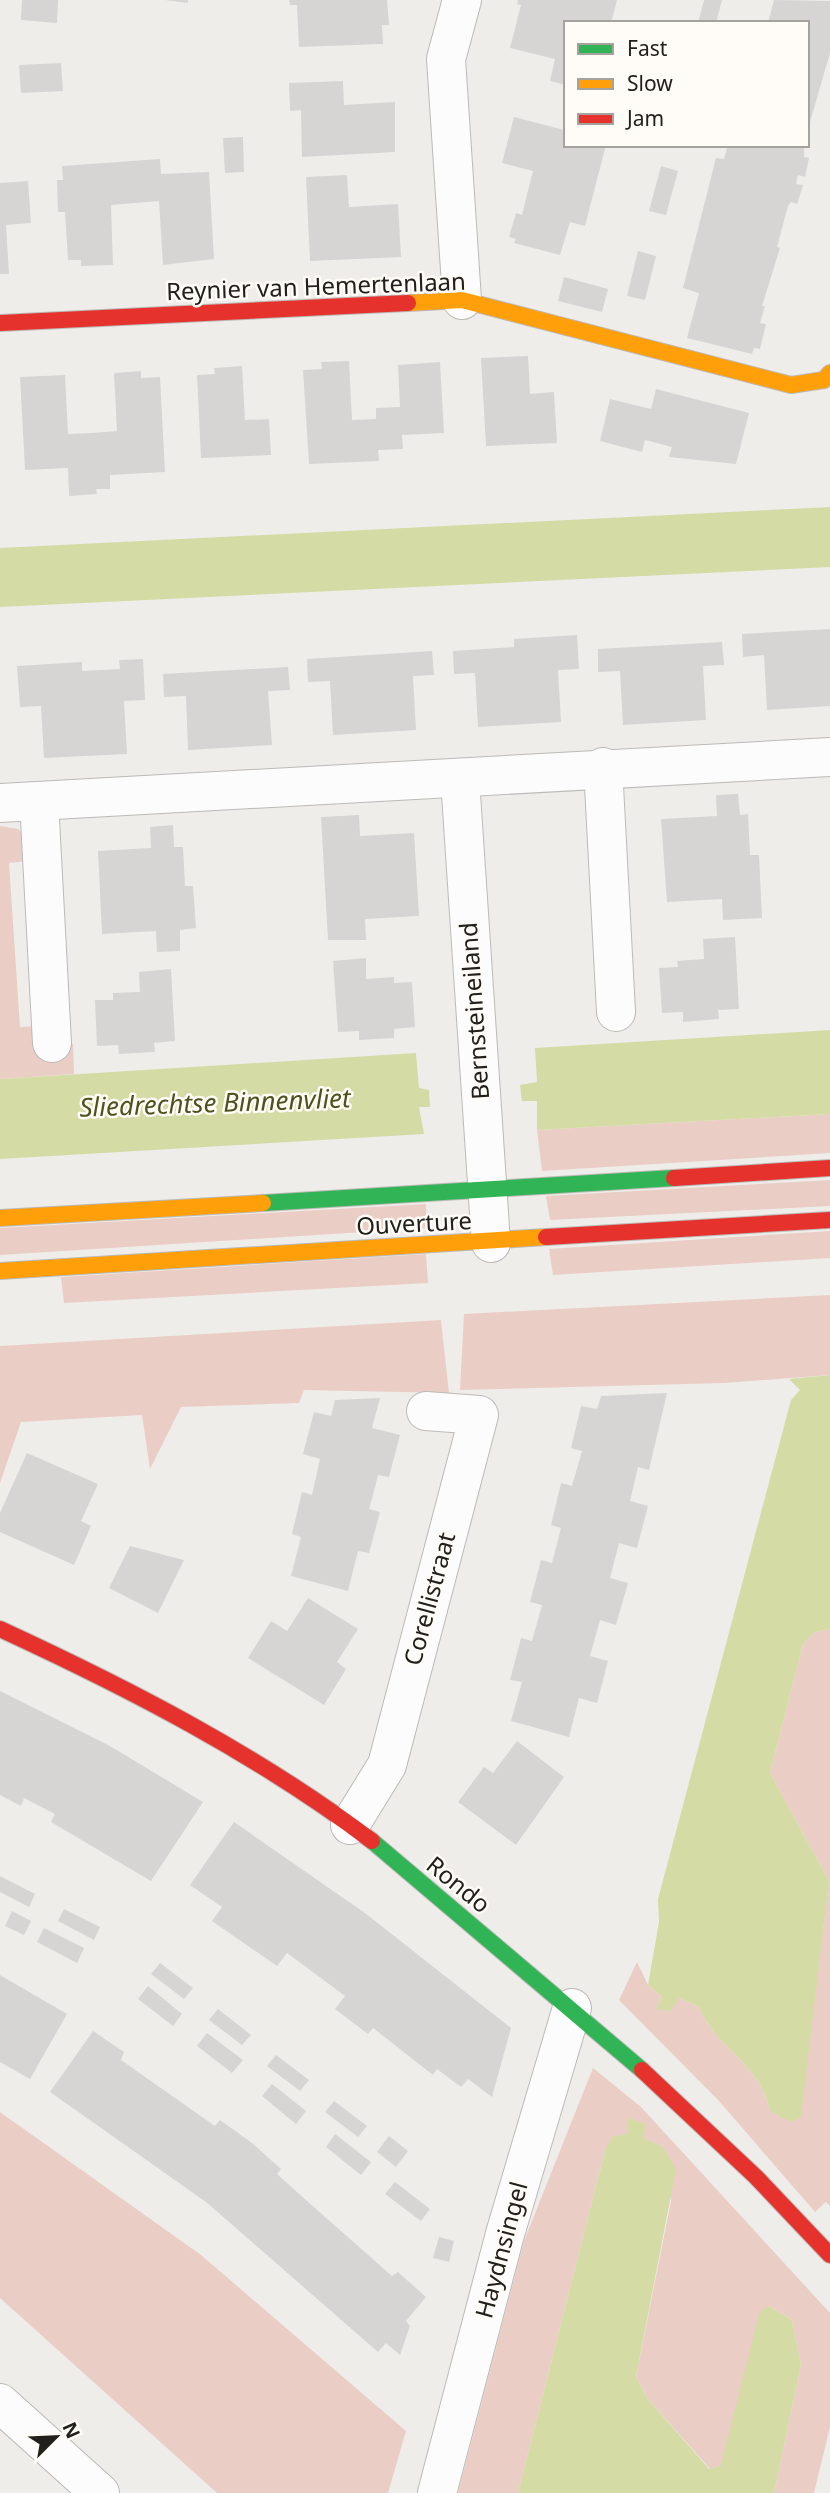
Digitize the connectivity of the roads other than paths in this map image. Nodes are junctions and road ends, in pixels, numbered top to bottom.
1 (462, 0) edge
2 (462, 300) junction
3 (0, 323) edge
4 (830, 373) edge
5 (830, 757) edge
6 (603, 767) junction
7 (460, 779) junction
8 (39, 800) junction
9 (0, 803) edge
10 (616, 1012) dead end
11 (52, 1043) dead end
12 (830, 1168) edge
13 (487, 1191) junction
14 (0, 1218) edge
15 (830, 1220) edge
16 (491, 1243) junction
17 (0, 1271) edge
18 (426, 1411) dead end
19 (0, 1629) edge
20 (350, 1825) junction
21 (572, 2008) junction
22 (830, 2255) edge
23 (0, 2403) edge
24 (89, 2489) edge
25 (437, 2493) edge

1 - 2 street
2 - 3 street, Reynier van Hemertenlaan
2 - 4 street, Reynier van Hemertenlaan
5 - 6 street
6 - 7 street
6 - 10 street
7 - 8 street
7 - 13 street, Bernsteineiland
8 - 9 street
8 - 11 street
12 - 13 street, Ouverture
13 - 14 street, Ouverture
13 - 16 street, Bernsteineiland
15 - 16 street, Ouverture
16 - 17 street, Ouverture
18 - 20 street, Corellistraat
19 - 20 street, Rondo
20 - 21 street, Rondo
21 - 22 street, Rondo
21 - 25 street, Haydnsingel
23 - 24 street

